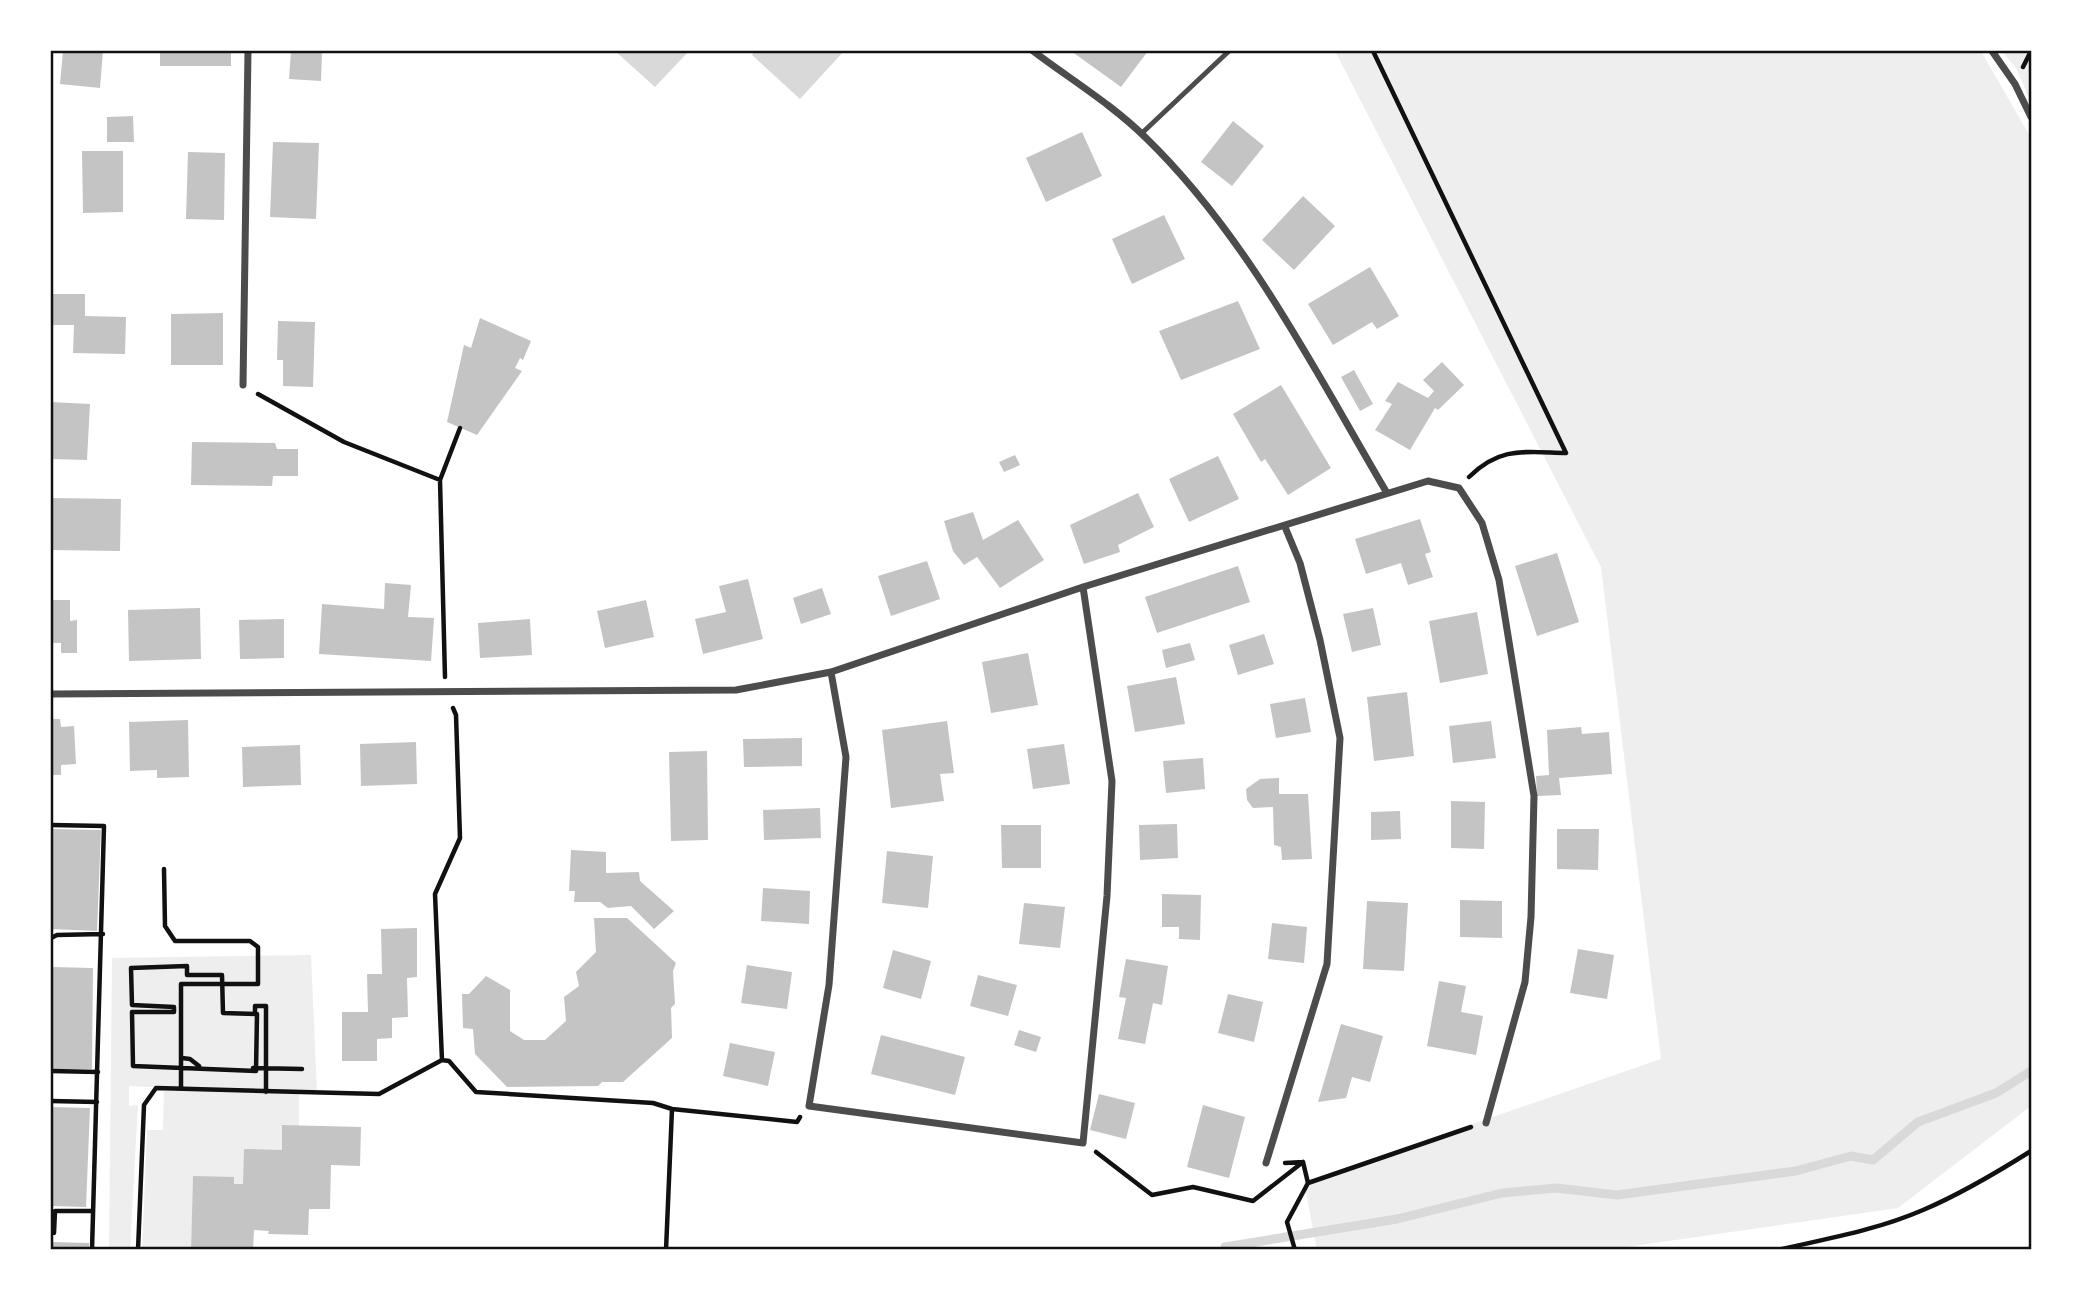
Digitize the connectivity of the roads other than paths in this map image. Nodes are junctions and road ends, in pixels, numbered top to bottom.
1 (248, 51) edge
2 (1032, 51) edge
3 (1229, 51) edge
4 (1992, 51) edge
5 (2031, 117) edge
6 (1142, 134) junction
7 (243, 385) road end
8 (1387, 493) junction
9 (1285, 527) junction
10 (1083, 587) junction
11 (831, 672) junction
12 (51, 694) edge
13 (1486, 1123) road end
14 (1266, 1163) road end

1 - 7 street
2 - 6 street
3 - 6 lane
4 - 5 street
6 - 8 street
8 - 9 street
8 - 13 street
9 - 10 street
9 - 14 street
10 - 11 street
10 - 11 street
11 - 12 street

